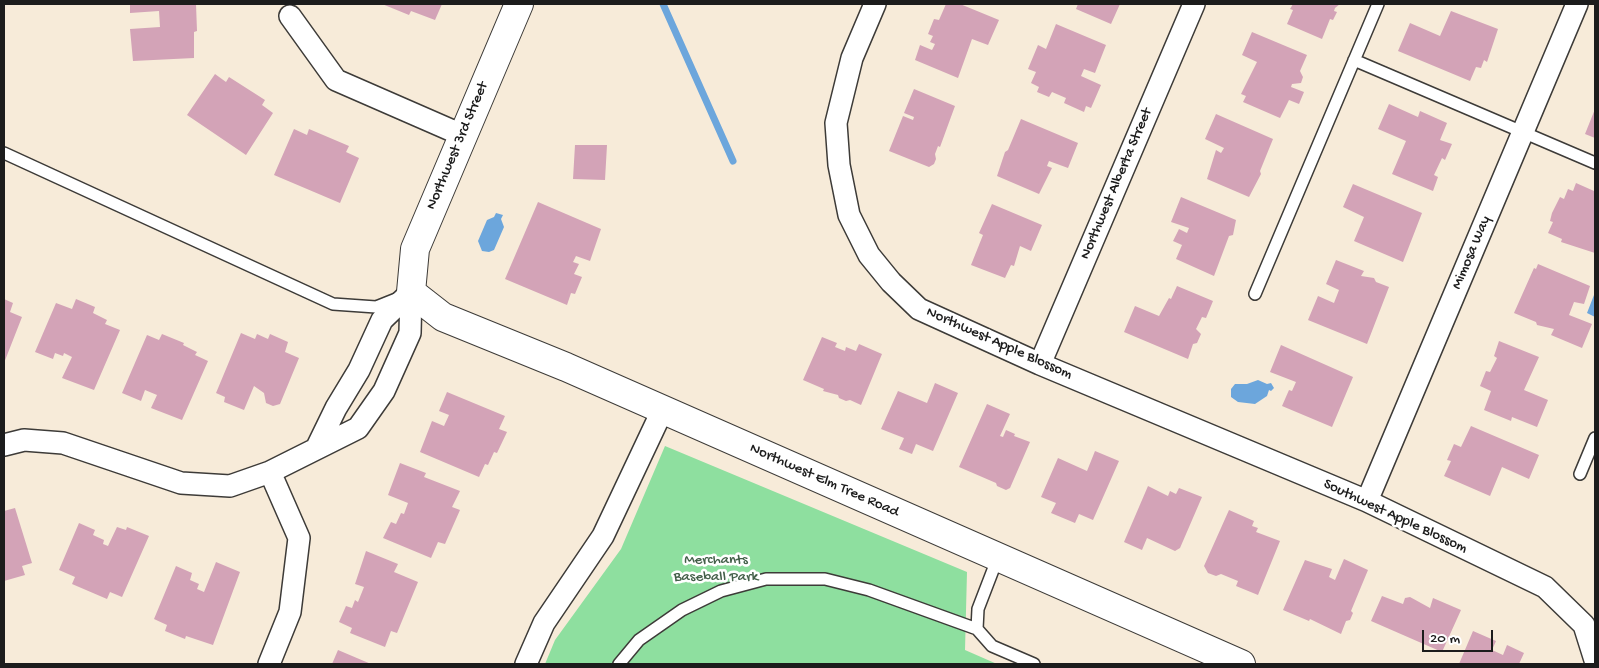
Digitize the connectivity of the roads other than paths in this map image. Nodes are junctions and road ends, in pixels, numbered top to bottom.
1 (519, 4) edge
2 (875, 4) edge
3 (1194, 4) edge
4 (1378, 4) edge
5 (1577, 4) edge
6 (290, 16) dead end
7 (1354, 60) junction
8 (1523, 132) junction
9 (462, 136) junction
10 (4, 153) edge
11 (1595, 163) edge
12 (411, 292) junction
13 (1255, 294) dead end
14 (1040, 364) junction
15 (663, 409) junction
16 (1159, 414) joint
17 (1595, 438) edge
18 (4, 446) edge
19 (317, 446) junction
20 (270, 472) junction
21 (1580, 474) dead end
22 (1367, 501) junction
23 (998, 557) junction
24 (977, 629) junction
25 (1595, 660) edge
26 (269, 664) edge
27 (526, 664) edge
28 (619, 664) edge
29 (1034, 664) edge
30 (1241, 664) edge

1 - 9 street, Northwest 3rd Street
2 - 14 street, Northwest Apple Blossom
3 - 14 street, Northwest Alberta Street
4 - 7 lane
5 - 8 street, Mimosa Way
6 - 9 street
7 - 8 lane
7 - 13 lane
8 - 11 lane
8 - 22 street, Mimosa Way
9 - 12 street, Northwest 3rd Street
10 - 12 lane
12 - 15 street, Northwest Elm Tree Road
12 - 19 street
12 - 19 street
14 - 16 street, Northwest Apple Blossom
15 - 23 street, Northwest Elm Tree Road
15 - 27 street
16 - 22 street, Southwest Apple Blossom
17 - 21 lane
18 - 20 street
19 - 20 street
20 - 26 street
22 - 25 street, Southwest Apple Blossom
23 - 24 lane
23 - 30 street, Northwest Elm Tree Road
24 - 28 lane
24 - 29 lane

